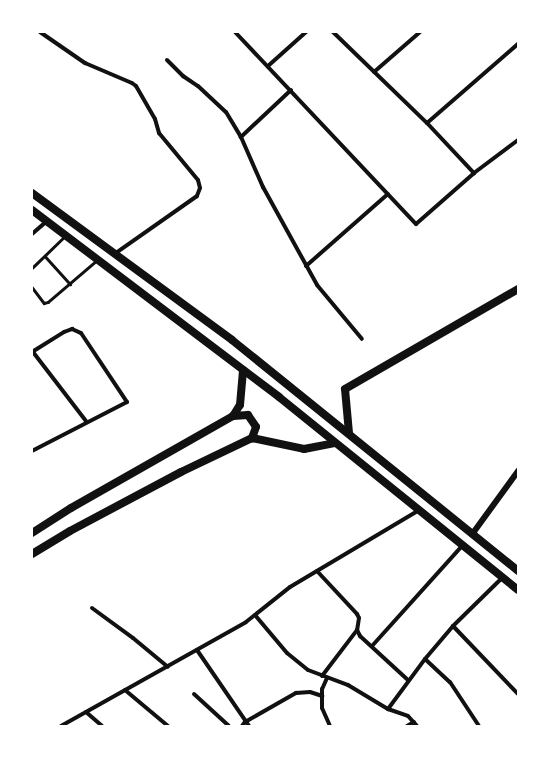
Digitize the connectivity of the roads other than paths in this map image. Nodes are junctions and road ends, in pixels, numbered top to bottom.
1 (40, 32) edge
2 (234, 32) edge
3 (306, 32) edge
4 (333, 32) edge
5 (420, 32) edge
6 (518, 44) edge
7 (167, 60) dead end
8 (268, 66) junction
9 (374, 72) junction
10 (291, 90) junction
11 (427, 123) junction
12 (241, 137) junction
13 (518, 140) edge
14 (474, 173) junction
15 (32, 193) edge
16 (388, 194) junction
17 (32, 210) edge
18 (47, 221) junction
19 (32, 234) edge
20 (66, 236) junction
21 (116, 253) junction
22 (45, 256) junction
23 (98, 260) junction
24 (306, 266) junction
25 (32, 268) edge
26 (70, 284) junction
27 (32, 287) edge
28 (518, 290) edge
29 (362, 339) dead end
30 (32, 352) edge
31 (243, 370) junction
32 (233, 416) junction
33 (86, 421) junction
34 (348, 434) junction
35 (252, 438) junction
36 (334, 443) junction
37 (32, 451) edge
38 (518, 471) edge
39 (419, 510) junction
40 (32, 533) edge
41 (473, 533) junction
42 (463, 544) junction
43 (32, 554) edge
44 (317, 571) junction
45 (518, 571) edge
46 (503, 577) junction
47 (518, 590) edge
48 (92, 608) dead end
49 (255, 615) junction
50 (453, 626) junction
51 (357, 630) junction
52 (372, 646) junction
53 (197, 650) junction
54 (425, 659) junction
55 (168, 667) junction
56 (325, 677) junction
57 (408, 680) junction
58 (125, 690) junction
59 (194, 694) dead end
60 (518, 694) edge
61 (322, 696) junction
62 (388, 710) junction
63 (86, 712) junction
64 (246, 722) junction
65 (414, 722) junction
66 (61, 726) edge
67 (102, 726) edge
68 (168, 726) edge
69 (229, 726) edge
70 (242, 726) edge
71 (248, 726) edge
72 (330, 726) edge
73 (407, 726) edge
74 (417, 726) edge
75 (479, 726) edge

1 - 21 street
2 - 8 street
3 - 8 street
4 - 9 street
5 - 9 street
6 - 11 street
7 - 12 street
8 - 10 street
9 - 11 street
10 - 12 street
10 - 16 street
11 - 14 street
12 - 24 street
13 - 14 street
14 - 16 street
15 - 21 main road
16 - 24 street
17 - 18 main road
18 - 19 street
18 - 20 main road
20 - 22 lane
20 - 23 main road
21 - 34 main road
22 - 25 lane
22 - 26 lane
23 - 26 lane
23 - 31 main road
24 - 29 street
26 - 27 lane
28 - 34 main road
30 - 33 street
30 - 33 street
31 - 32 main road
31 - 36 main road
32 - 35 main road
32 - 40 main road
33 - 37 street
34 - 41 main road
35 - 36 main road
35 - 43 main road
36 - 39 main road
38 - 41 street
39 - 42 main road
39 - 44 street
41 - 45 main road
42 - 46 main road
42 - 52 street
44 - 49 street
44 - 51 street
46 - 47 main road
46 - 50 street
48 - 55 street
49 - 53 street
49 - 56 street
50 - 54 street
50 - 60 street
51 - 52 street
51 - 56 street
52 - 57 street
53 - 55 street
53 - 64 street
54 - 57 street
54 - 75 street
55 - 58 street
56 - 61 street
56 - 62 street
57 - 62 street
58 - 63 street
58 - 68 street
59 - 69 street
61 - 64 street
61 - 72 street
62 - 65 street
63 - 66 street
63 - 67 street
64 - 70 street
64 - 71 street
65 - 73 street
65 - 74 street

